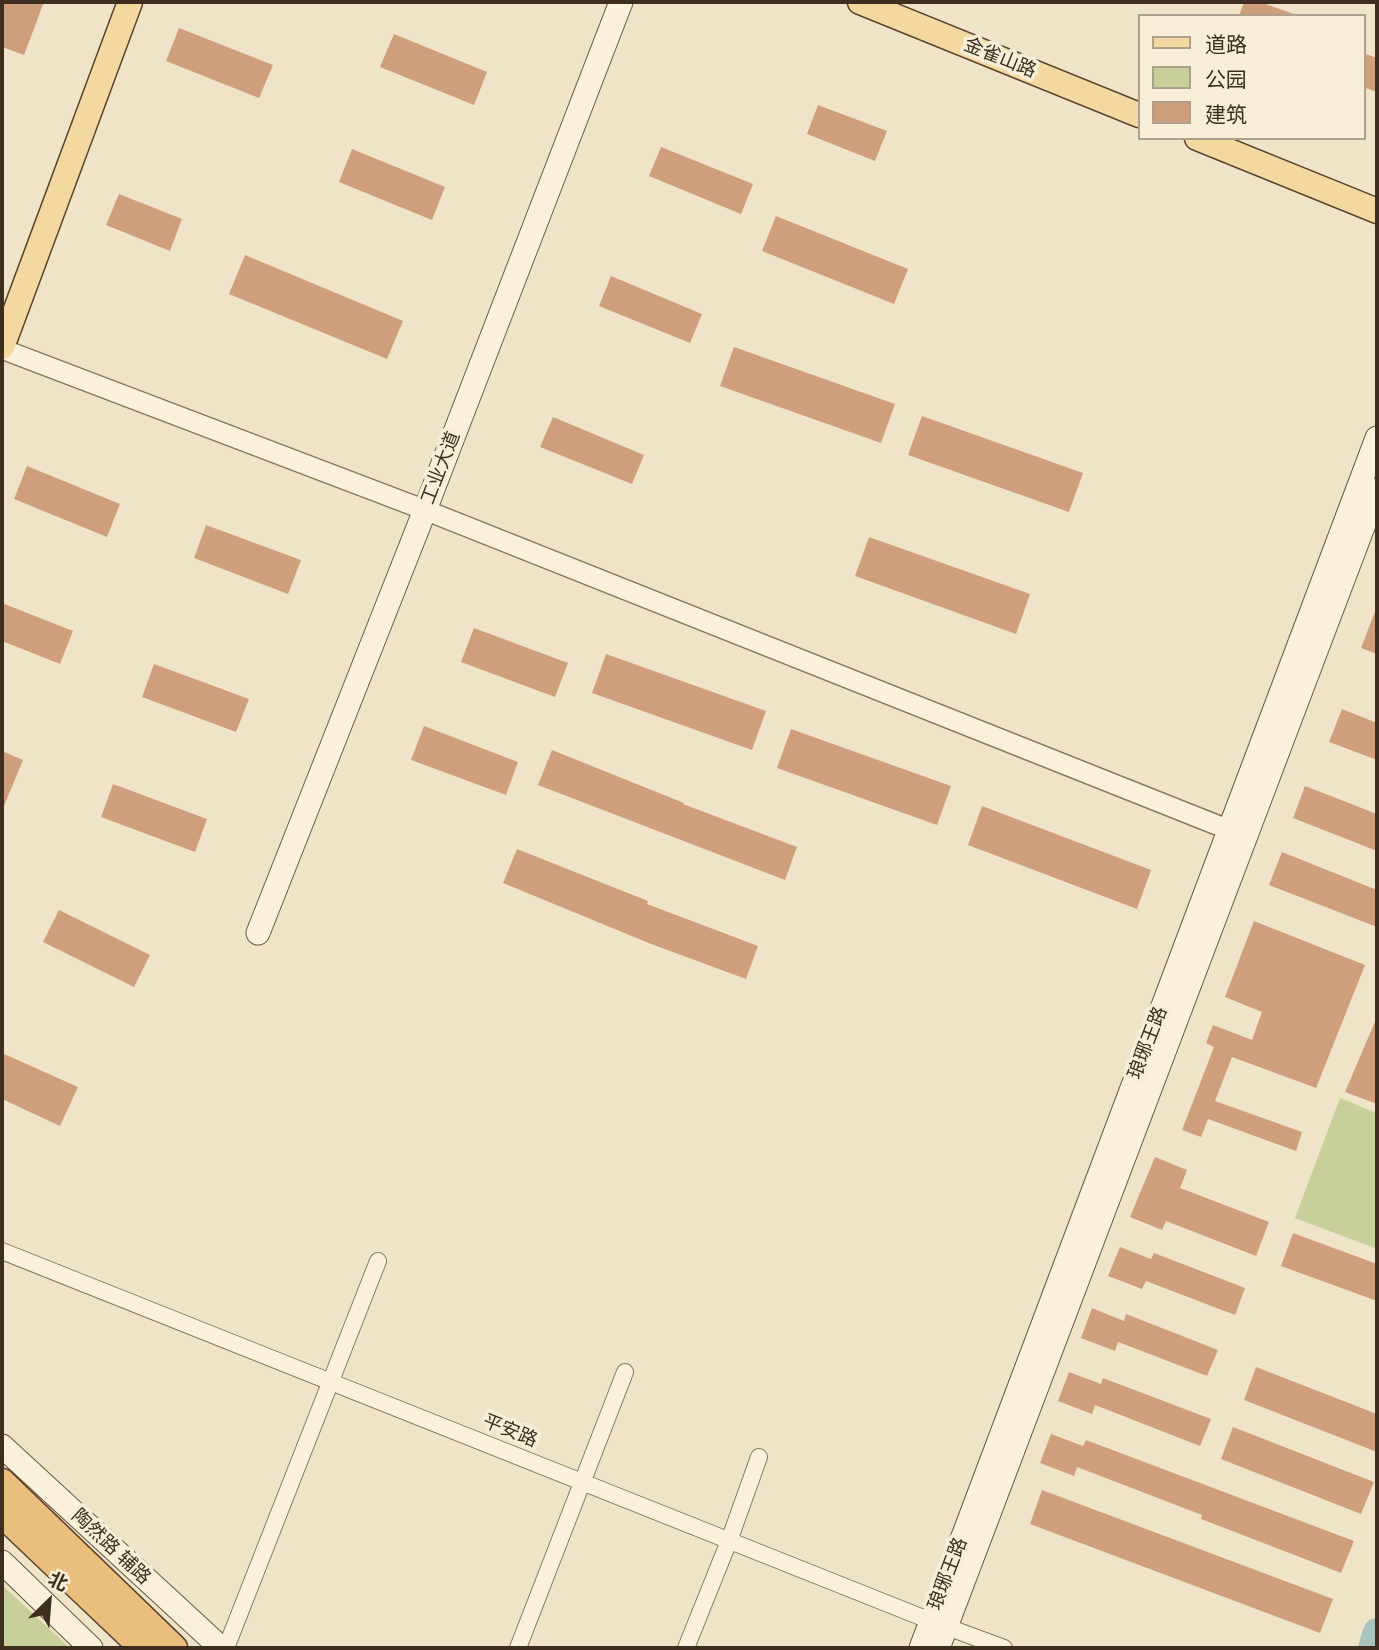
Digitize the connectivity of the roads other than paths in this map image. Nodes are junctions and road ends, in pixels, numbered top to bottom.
1 (130, 2) edge
2 (621, 2) edge
3 (860, 2) edge
4 (896, 2) edge
5 (1138, 99) edge
6 (1138, 115) edge
7 (1202, 140) edge
8 (1241, 140) edge
9 (1377, 195) edge
10 (1377, 211) edge
11 (2, 348) edge
12 (1377, 439) edge
13 (1377, 491) edge
14 (425, 510) junction
15 (1237, 833) junction
16 (258, 933) dead end
17 (2, 1251) edge
18 (378, 1261) dead end
19 (625, 1372) dead end
20 (331, 1382) junction
21 (2, 1446) edge
22 (759, 1457) dead end
23 (2, 1482) edge
24 (582, 1482) junction
25 (2, 1514) edge
26 (729, 1541) junction
27 (2, 1562) edge
28 (938, 1632) edge
29 (91, 1648) edge
30 (143, 1648) edge
31 (174, 1648) edge
32 (223, 1648) edge
33 (518, 1648) edge
34 (686, 1648) edge
35 (921, 1648) edge
36 (1004, 1648) edge

1 - 11 main road
2 - 14 main road, 工业大道
3 - 6 main road, 金雀山路
4 - 5 main road, 金雀山路
7 - 10 main road
8 - 9 main road
11 - 14 street
12 - 15 main road, 琅琊王路
13 - 15 main road, 琅琊王路
14 - 15 street
14 - 16 main road, 工业大道
15 - 28 main road, 琅琊王路
17 - 20 street, 平安路
18 - 20 street
19 - 24 street
20 - 24 street, 平安路
20 - 32 street
21 - 32 main road, 陶然路 辅路
22 - 26 street
23 - 31 highway
24 - 26 street, 平安路
24 - 33 street
25 - 30 highway
26 - 28 street, 平安路
26 - 34 street
27 - 29 main road
28 - 35 main road, 琅琊王路
28 - 36 street, 平安路

